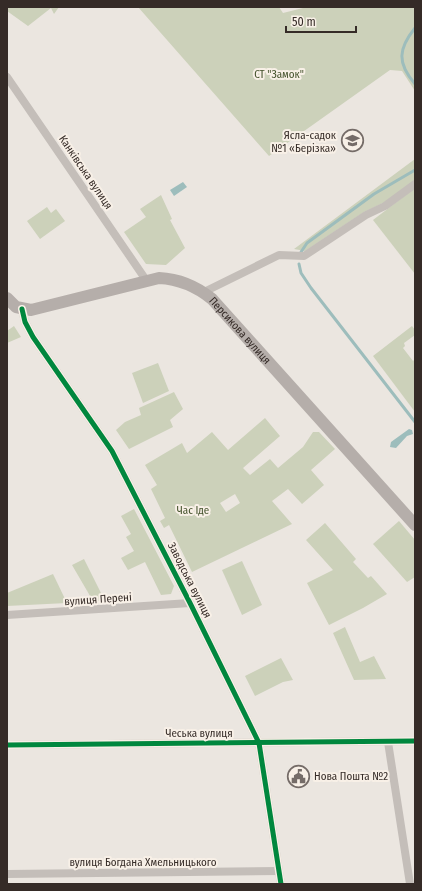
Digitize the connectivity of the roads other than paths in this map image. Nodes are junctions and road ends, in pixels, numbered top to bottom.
1 (7, 77) edge
2 (415, 184) edge
3 (146, 280) junction
4 (204, 292) junction
5 (7, 298) edge
6 (22, 310) junction
7 (415, 525) edge
8 (190, 603) junction
9 (7, 615) edge
10 (415, 741) edge
11 (388, 742) junction
12 (259, 743) junction
13 (7, 745) edge
14 (279, 872) junction
15 (7, 874) edge
16 (281, 884) edge
17 (410, 884) edge

1 - 3 street, Канківська вулиця
2 - 4 street
3 - 4 main road, Персикова вулиця
3 - 6 main road, Персикова вулиця
4 - 7 main road, Персикова вулиця
5 - 6 main road
6 - 8 street, Заводська вулиця
8 - 9 street, вулиця Перені
8 - 12 street, Заводська вулиця
10 - 11 street, Чеська вулиця
11 - 12 street, Чеська вулиця
11 - 17 street
12 - 13 street, Чеська вулиця
12 - 14 street, Заводська вулиця
14 - 15 street, вулиця Богдана Хмельницького
14 - 16 street, Заводська вулиця

